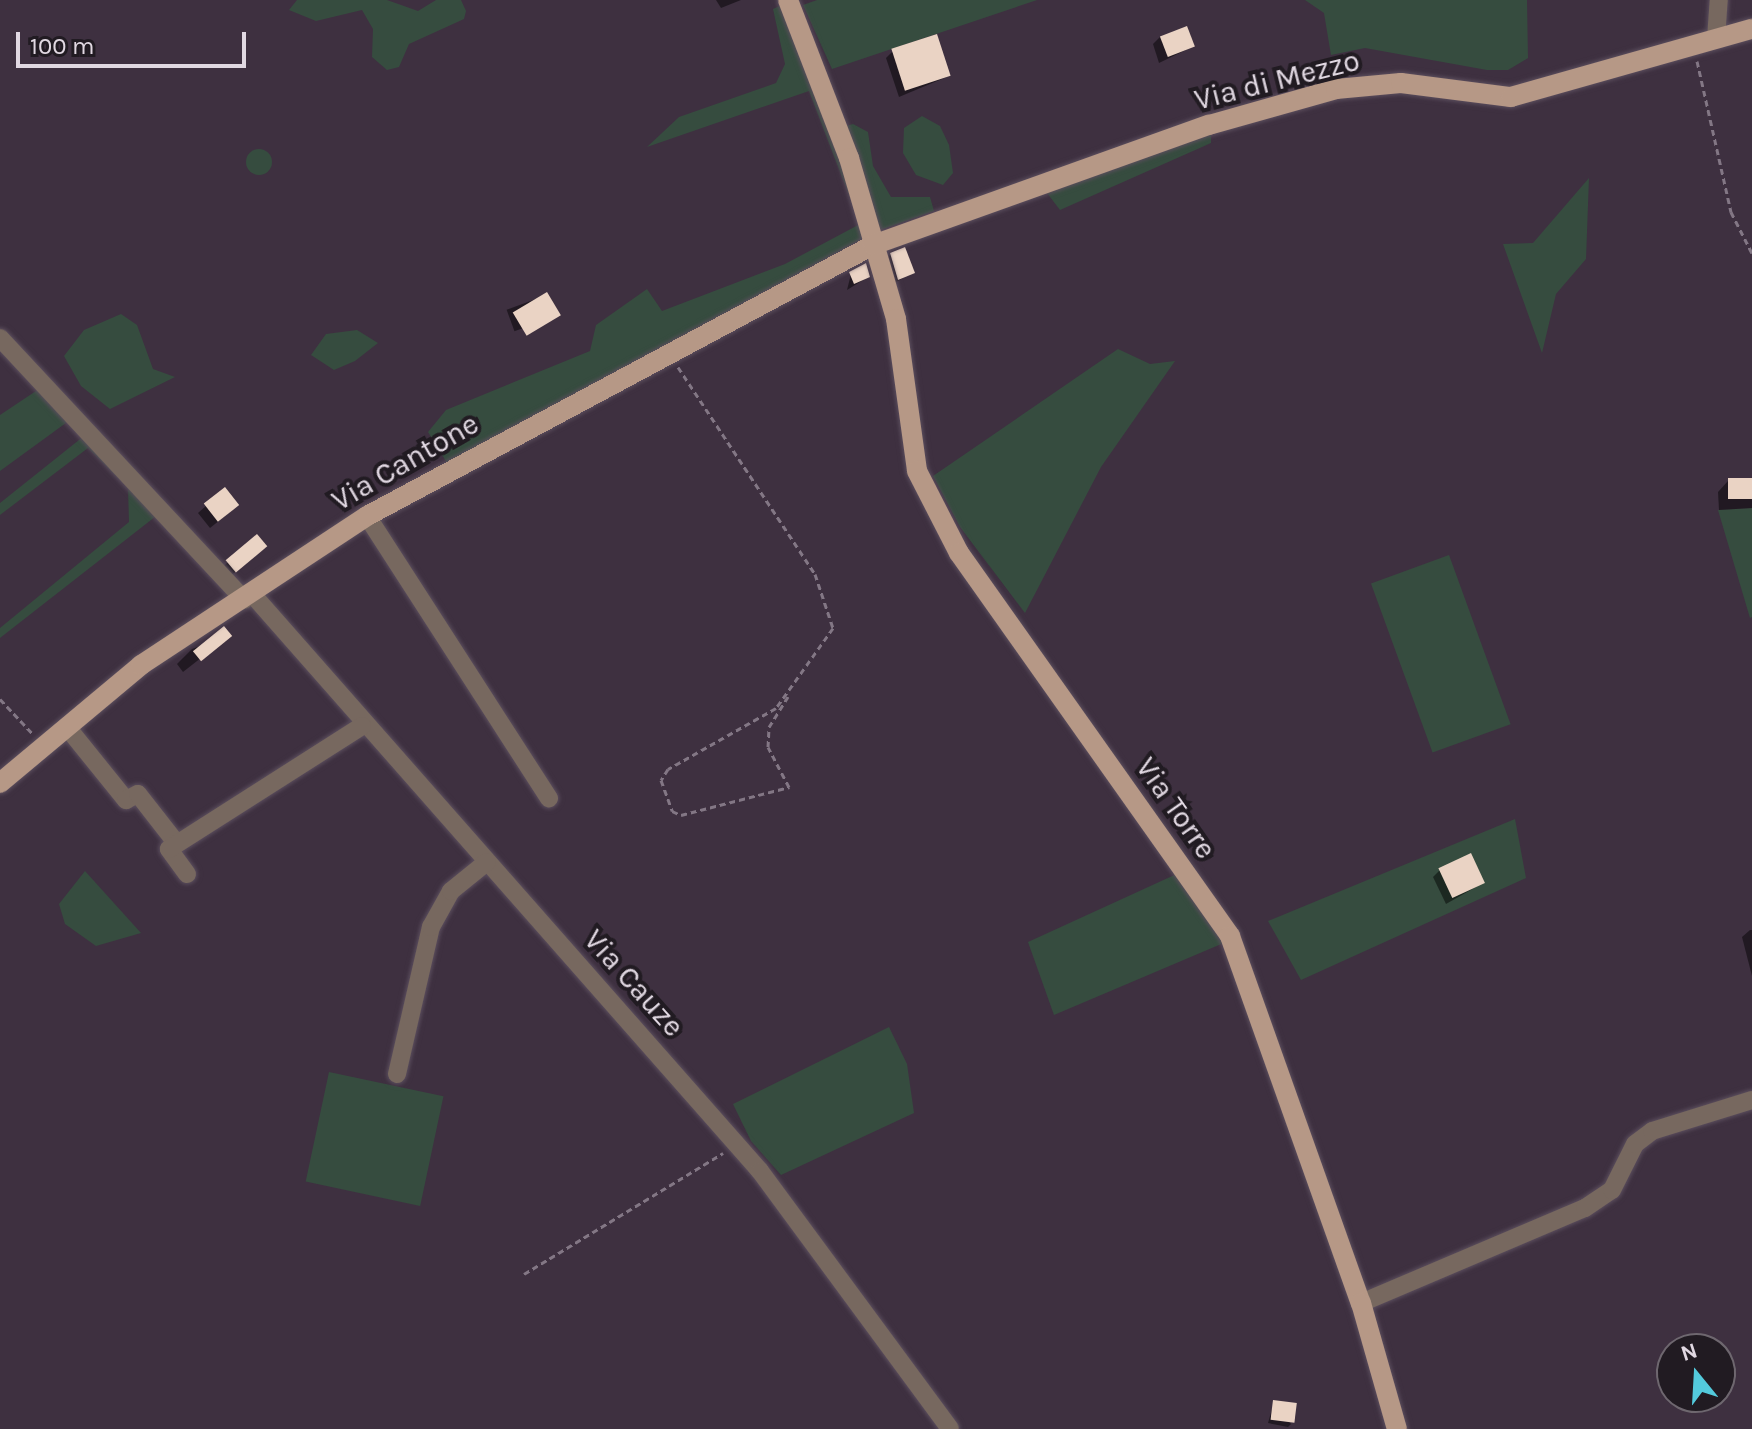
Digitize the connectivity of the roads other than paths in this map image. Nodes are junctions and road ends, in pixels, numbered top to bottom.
1 (788, 0) edge
2 (1719, 0) edge
3 (1752, 29) edge
4 (1716, 39) junction
5 (873, 245) junction
6 (0, 338) edge
7 (367, 516) junction
8 (248, 597) junction
9 (362, 726) junction
10 (67, 727) junction
11 (0, 783) edge
12 (549, 798) dead end
13 (177, 844) junction
14 (487, 862) junction
15 (187, 874) dead end
16 (397, 1074) dead end
17 (1752, 1100) edge
18 (1361, 1303) junction
19 (950, 1429) edge
20 (1397, 1429) edge

1 - 5 main road, Via Torre
2 - 4 street
3 - 4 main road, Via di Mezzo
4 - 5 main road, Via di Mezzo
5 - 7 main road, Via Cantone
5 - 18 main road, Via Torre
6 - 8 street, Via Cauze
7 - 8 main road, Via Cantone
7 - 12 street
8 - 9 street, Via Cauze
8 - 10 main road, Via Cantone
9 - 13 street
9 - 14 street, Via Cauze
10 - 11 main road, Via Cantone
10 - 13 street
13 - 15 street
14 - 16 street
14 - 19 street, Via Cauze
17 - 18 street
18 - 20 main road, Via Torre

